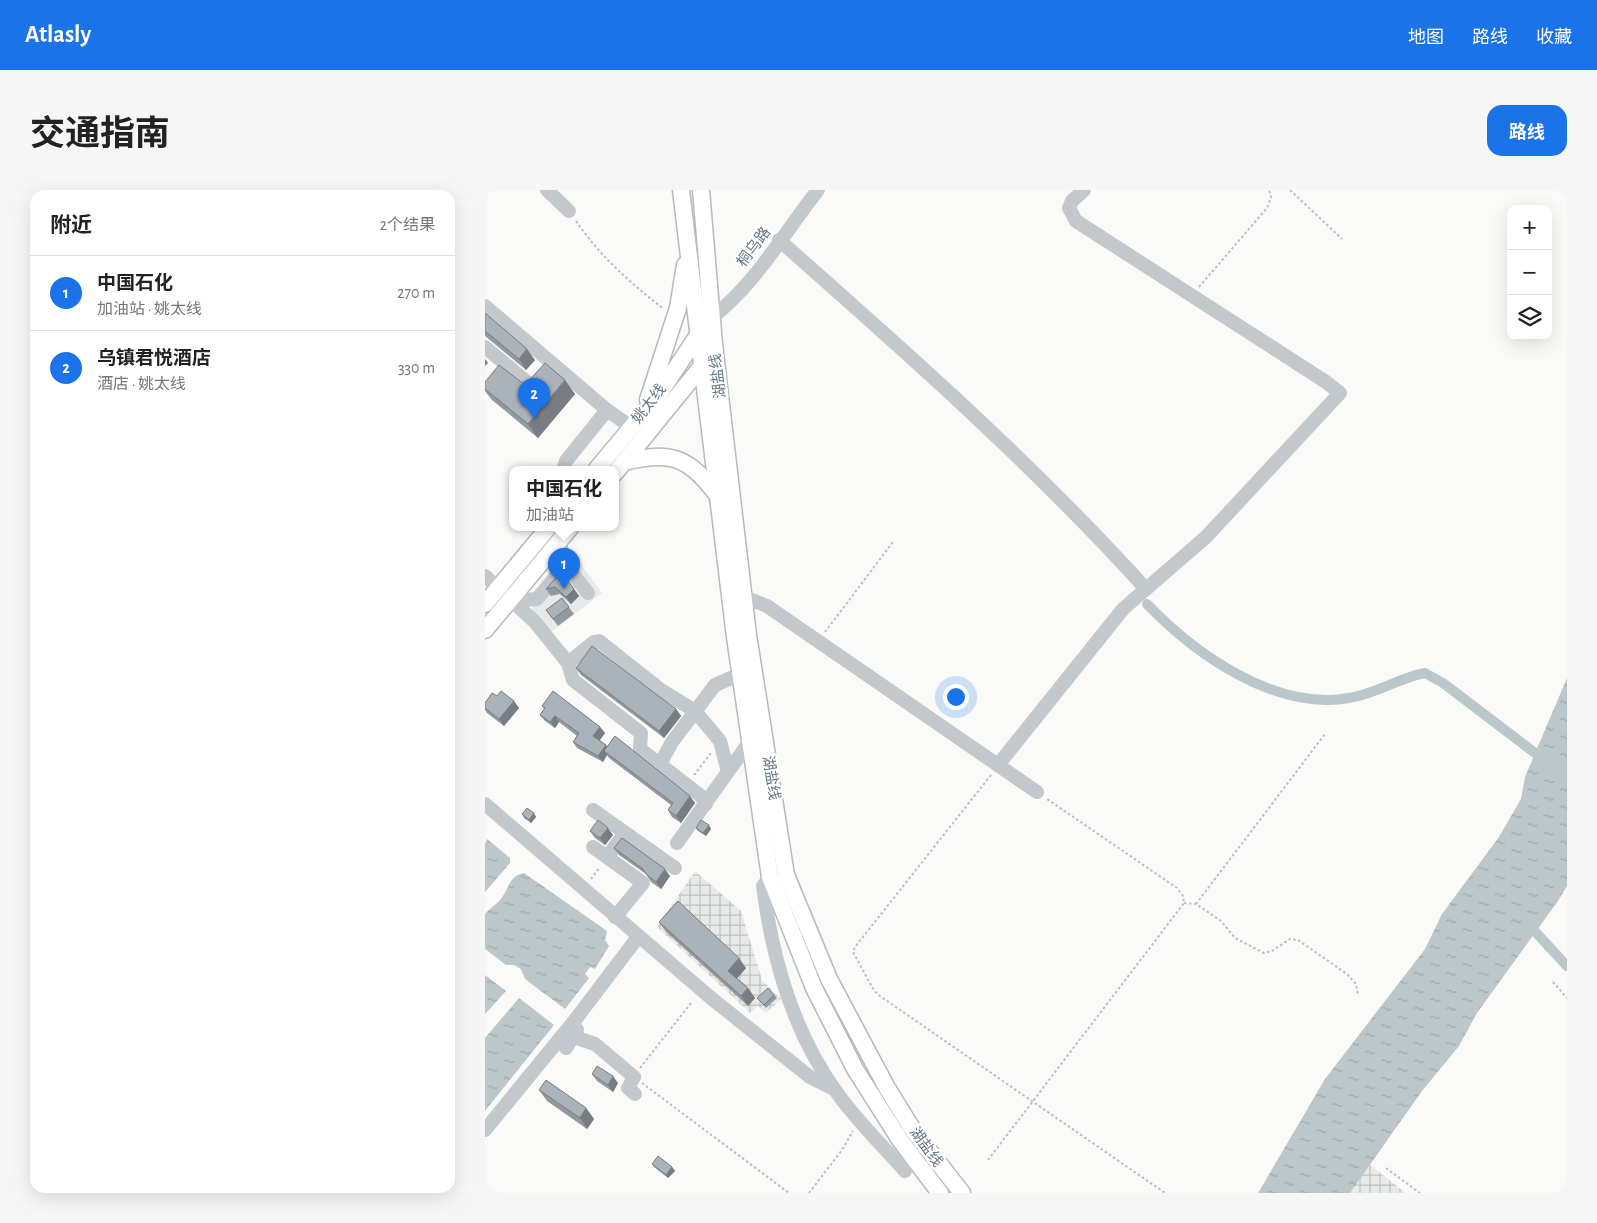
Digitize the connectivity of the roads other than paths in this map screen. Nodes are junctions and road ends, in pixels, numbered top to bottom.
1 (547, 190) edge
2 (681, 190) edge
3 (701, 190) edge
4 (1084, 190) edge
5 (816, 191) edge
6 (569, 211) road end
7 (779, 240) junction
8 (688, 246) junction
9 (485, 306) edge
10 (711, 318) junction
11 (699, 334) junction
12 (714, 344) junction
13 (485, 347) edge
14 (554, 364) junction
15 (703, 366) junction
16 (607, 410) junction
17 (644, 412) junction
18 (631, 428) junction
19 (564, 466) edge
20 (599, 466) edge
21 (620, 467) edge
22 (719, 497) junction
23 (546, 531) edge
24 (567, 531) edge
25 (559, 541) junction
26 (566, 566) junction
27 (485, 576) edge
28 (1146, 588) junction
29 (498, 589) junction
30 (589, 593) dead end
31 (744, 597) junction
32 (510, 601) junction
33 (485, 604) edge
34 (485, 630) edge
35 (568, 663) junction
36 (740, 674) junction
37 (695, 711) junction
38 (750, 741) junction
39 (659, 764) junction
40 (998, 765) junction
41 (728, 772) junction
42 (1037, 792) road end
43 (485, 804) edge
44 (705, 804) junction
45 (593, 810) dead end
46 (625, 833) junction
47 (677, 843) dead end
48 (593, 846) dead end
49 (607, 857) junction
50 (675, 868) dead end
51 (770, 877) junction
52 (615, 917) junction
53 (638, 936) junction
54 (575, 1020) junction
55 (834, 1089) junction
56 (635, 1094) dead end
57 (485, 1130) edge
58 (905, 1170) dead end
59 (940, 1193) edge
60 (962, 1193) edge

1 - 6 street
2 - 8 main road, 湖盐线
3 - 10 main road, 湖盐线
4 - 28 street
5 - 7 street, 桐乌路
7 - 10 street, 桐乌路
7 - 28 street
8 - 11 main road, 湖盐线
8 - 17 main road
9 - 14 street
10 - 11 main road, 姚太线
10 - 12 main road, 湖盐线
11 - 15 main road, 湖盐线
11 - 17 main road, 姚太线
12 - 15 main road, 姚太线
12 - 31 main road, 湖盐线
13 - 14 street
14 - 16 street
15 - 21 main road, 姚太线
15 - 22 main road, 湖盐线
16 - 18 street
16 - 19 street
17 - 18 main road, 姚太线
18 - 20 main road, 姚太线
21 - 22 main road
22 - 36 main road, 湖盐线
23 - 29 main road
24 - 25 main road
25 - 26 street
25 - 32 main road
26 - 30 street
26 - 32 street
27 - 29 street
28 - 40 street
29 - 32 street
29 - 33 main road
31 - 40 street
31 - 60 main road, 湖盐线
32 - 34 main road
32 - 35 street
35 - 37 street
35 - 39 street
36 - 37 street
36 - 38 main road, 湖盐线
37 - 39 street
37 - 41 street
38 - 41 street
38 - 51 main road, 湖盐线
39 - 44 street
40 - 42 street
41 - 44 street
43 - 52 street
44 - 47 street
45 - 46 street
46 - 49 street
46 - 50 street
48 - 49 street
49 - 52 street
51 - 55 street
51 - 59 main road, 湖盐线
52 - 53 street
53 - 54 street
53 - 55 street
54 - 56 street
54 - 57 street
55 - 58 street

